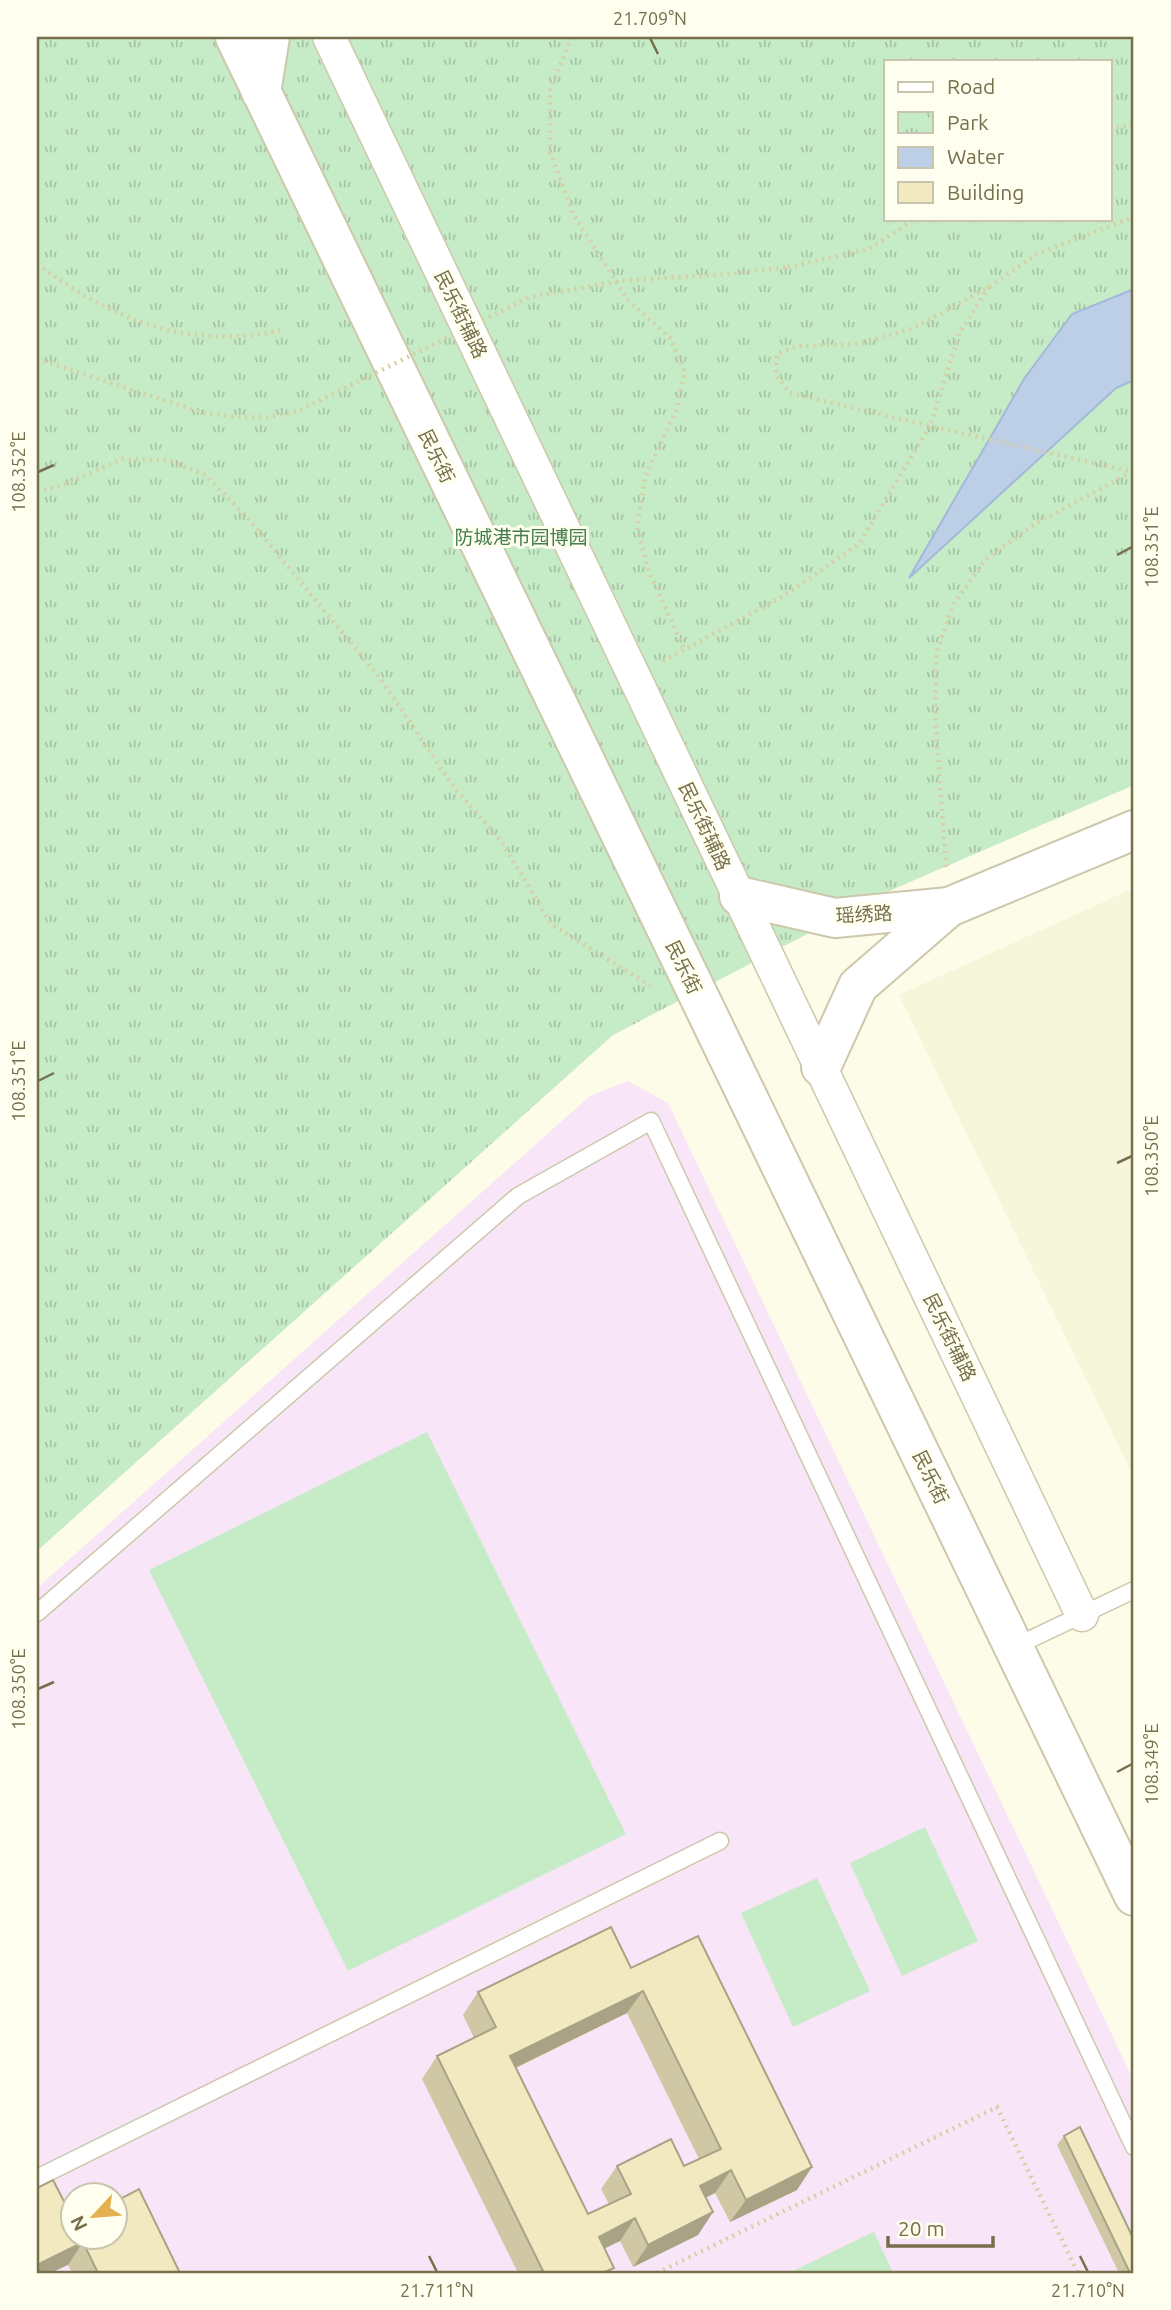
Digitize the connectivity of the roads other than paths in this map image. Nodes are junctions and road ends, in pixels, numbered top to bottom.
1 (234, 37) edge
2 (270, 37) edge
3 (329, 37) edge
4 (261, 92) junction
5 (1134, 830) edge
6 (738, 896) junction
7 (949, 907) junction
8 (821, 1067) junction
9 (1134, 1590) edge
10 (37, 1613) edge
11 (1082, 1615) junction
12 (1014, 1647) junction
13 (720, 1841) dead end
14 (1134, 1896) edge
15 (1134, 2147) edge
16 (37, 2178) edge

1 - 4 street, 民乐街
2 - 4 street
3 - 6 street, 民乐街辅路
4 - 12 street, 民乐街
5 - 7 street, 瑶绣路
6 - 7 street, 瑶绣路
6 - 8 street, 民乐街辅路
7 - 8 street, 瑶绣路
8 - 11 street, 民乐街辅路
9 - 11 lane
10 - 15 lane
11 - 12 lane
12 - 14 street, 民乐街
13 - 16 lane

